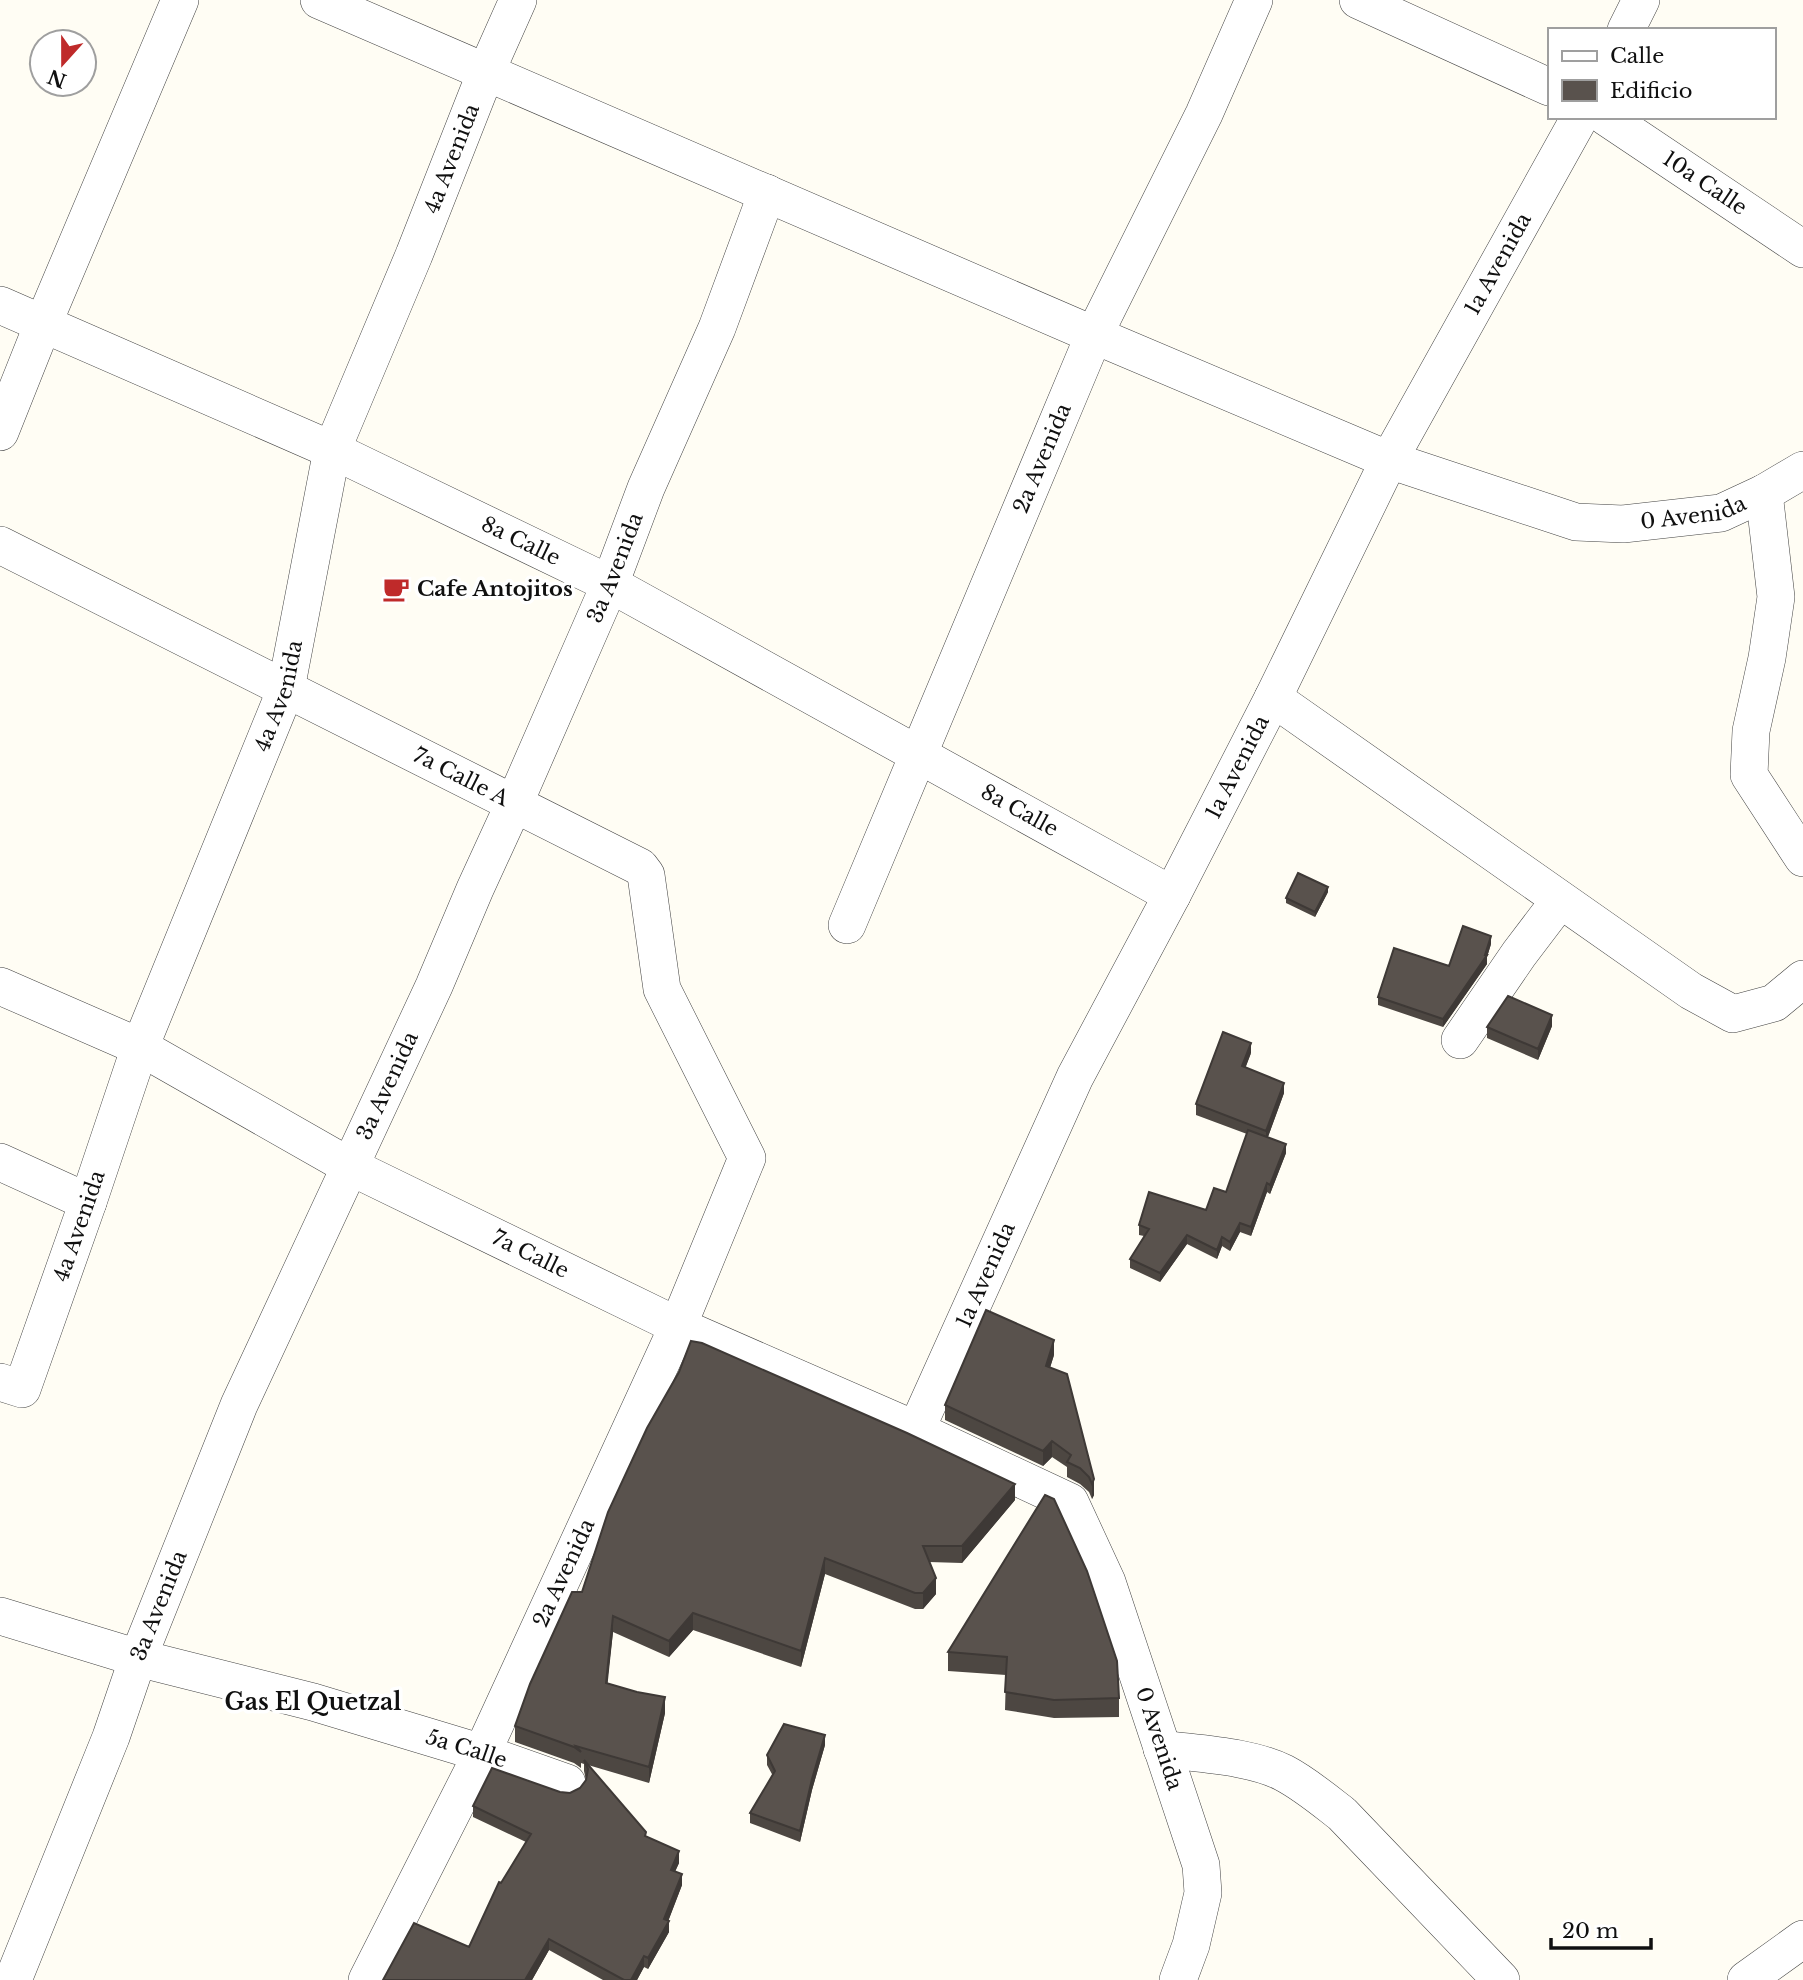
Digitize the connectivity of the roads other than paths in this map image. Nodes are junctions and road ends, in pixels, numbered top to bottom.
1 (180, 0) edge
2 (319, 0) edge
3 (518, 0) edge
4 (1254, 0) edge
5 (1358, 0) edge
6 (1641, 0) edge
7 (1627, 28) edge
8 (486, 72) junction
9 (1548, 87) edge
10 (1579, 119) edge
11 (1609, 119) edge
12 (767, 193) junction
13 (1803, 249) edge
14 (0, 305) edge
15 (43, 324) junction
16 (1094, 335) junction
17 (0, 432) edge
18 (332, 450) junction
19 (1389, 460) junction
20 (1803, 470) edge
21 (1764, 493) junction
22 (0, 545) edge
23 (610, 584) junction
24 (286, 689) junction
25 (1273, 698) junction
26 (919, 754) junction
27 (514, 804) junction
28 (1803, 858) edge
29 (1172, 895) junction
30 (1560, 900) junction
31 (847, 925) dead end
32 (1803, 979) edge
33 (0, 986) edge
34 (1460, 1040) dead end
35 (140, 1047) junction
36 (747, 1158) joint
37 (0, 1162) edge
38 (349, 1166) junction
39 (88, 1202) junction
40 (678, 1326) junction
41 (11, 1385) edge
42 (916, 1430) junction
43 (1070, 1502) joint
44 (0, 1616) edge
45 (138, 1658) junction
46 (1162, 1749) junction
47 (482, 1753) junction
48 (567, 1783) dead end
49 (1803, 1939) edge
50 (13, 1980) edge
51 (367, 1980) edge
52 (1178, 1980) edge
53 (1502, 1980) edge
54 (1746, 1980) edge

1 - 15 street
2 - 8 street, 0 Avenida
3 - 8 street, 4a Avenida
4 - 16 street, 2a Avenida
5 - 9 street
6 - 7 street
8 - 12 street, 0 Avenida
8 - 18 street, 4a Avenida
10 - 19 street, 1a Avenida
11 - 13 street, 10a Calle
12 - 16 street, 0 Avenida
12 - 23 street, 3a Avenida
14 - 15 street, 8a Calle
15 - 17 street
15 - 18 street, 8a Calle
16 - 19 street, 0 Avenida
16 - 26 street, 2a Avenida
18 - 23 street, 8a Calle
18 - 24 street, 4a Avenida
19 - 21 street, 0 Avenida
19 - 25 street, 1a Avenida
20 - 21 street, 0 Avenida
21 - 28 street
22 - 24 street, 7a Calle A
23 - 26 street, 8a Calle
23 - 27 street, 3a Avenida
24 - 27 street, 7a Calle A
24 - 35 street, 4a Avenida
25 - 29 street, 1a Avenida
25 - 30 street
26 - 29 street, 8a Calle
26 - 31 street, 2a Avenida
27 - 36 street, 7a Calle A
27 - 38 street, 3a Avenida
29 - 42 street, 1a Avenida
30 - 32 street
30 - 34 street
33 - 35 street, 7a Calle
35 - 38 street, 7a Calle
35 - 39 street, 4a Avenida
36 - 40 street, 2a Avenida
37 - 39 street
38 - 40 street, 7a Calle
38 - 45 street, 3a Avenida
39 - 41 street, 4a Avenida
40 - 42 street, 7a Calle
40 - 47 street, 2a Avenida
42 - 43 street, 7a Calle
43 - 46 street, 0 Avenida
44 - 45 street, 5a Calle
45 - 47 street, 5a Calle
45 - 50 street, 3a Avenida
46 - 52 street, 0 Avenida
46 - 53 street
47 - 48 street, 5a Calle
47 - 51 street, 2a Avenida
49 - 54 street

